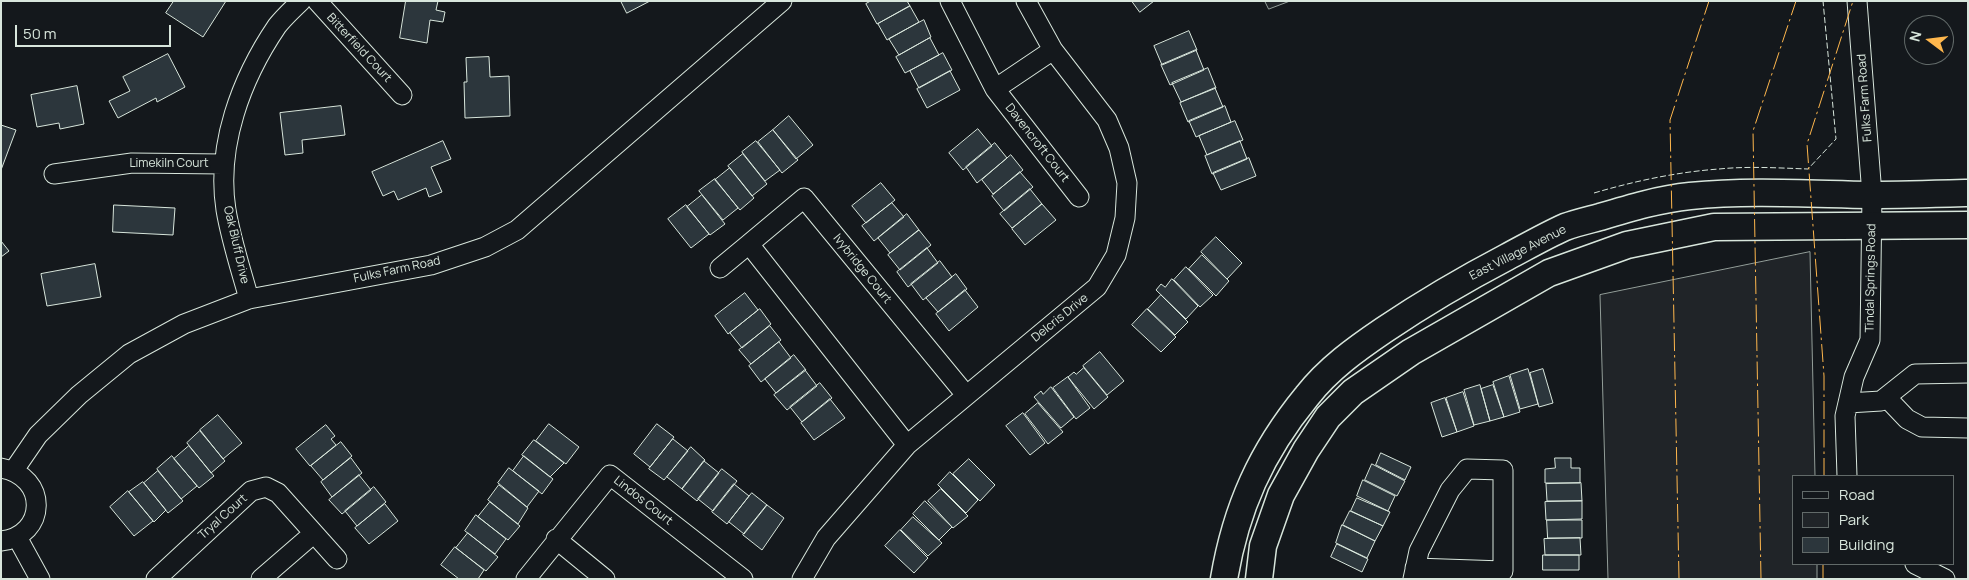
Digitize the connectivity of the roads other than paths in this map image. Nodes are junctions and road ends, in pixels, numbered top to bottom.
1 (301, 1) edge
2 (316, 1) edge
3 (782, 1) edge
4 (950, 1) edge
5 (1026, 1) edge
6 (1858, 1) edge
7 (1053, 50) junction
8 (995, 90) junction
9 (402, 95) dead end
10 (223, 164) junction
11 (54, 174) dead end
12 (1968, 194) edge
13 (1872, 195) junction
14 (1079, 197) dead end
15 (1872, 224) junction
16 (1968, 225) edge
17 (749, 244) junction
18 (720, 268) dead end
19 (249, 299) junction
20 (1968, 373) edge
21 (966, 395) junction
22 (1886, 398) junction
23 (1848, 403) junction
24 (1968, 428) edge
25 (907, 445) junction
26 (8, 469) edge
27 (1847, 475) edge
28 (313, 534) junction
29 (9, 539) edge
30 (556, 539) junction
31 (337, 559) dead end
32 (1917, 565) edge
33 (1414, 573) edge
34 (40, 579) edge
35 (156, 579) edge
36 (261, 579) edge
37 (526, 579) edge
38 (605, 579) edge
39 (743, 579) edge
40 (802, 579) edge
41 (1224, 579) edge
42 (1260, 579) edge
43 (1945, 579) edge

1 - 10 street, Oak Bluff Drive
2 - 9 street, Bitterfield Court
3 - 19 street, Fulks Farm Road
4 - 8 street, Davencroft Court
5 - 7 street, Delcris Drive
6 - 13 street, Fulks Farm Road
7 - 8 street
7 - 21 street, Delcris Drive
8 - 14 street, Davencroft Court
10 - 11 street, Limekiln Court
10 - 19 street, Oak Bluff Drive
12 - 13 street, East Village Avenue
13 - 15 street, Tindal Springs Road
13 - 41 street, East Village Avenue
15 - 16 street
15 - 23 street, Tindal Springs Road
15 - 42 street
17 - 18 street, Ivybridge Court
17 - 21 street, Ivybridge Court
17 - 25 street
19 - 26 street, Fulks Farm Road
20 - 22 street
21 - 25 street, Delcris Drive
22 - 23 street
22 - 24 street
23 - 27 street, Tindal Springs Road
25 - 40 street, Delcris Drive
26 - 29 street
28 - 31 street, Tryal Court
28 - 35 street, Tryal Court
28 - 36 street
29 - 34 street
30 - 37 street, Lindos Court
30 - 38 street
30 - 39 street, Lindos Court
32 - 43 street
33 - 33 street

